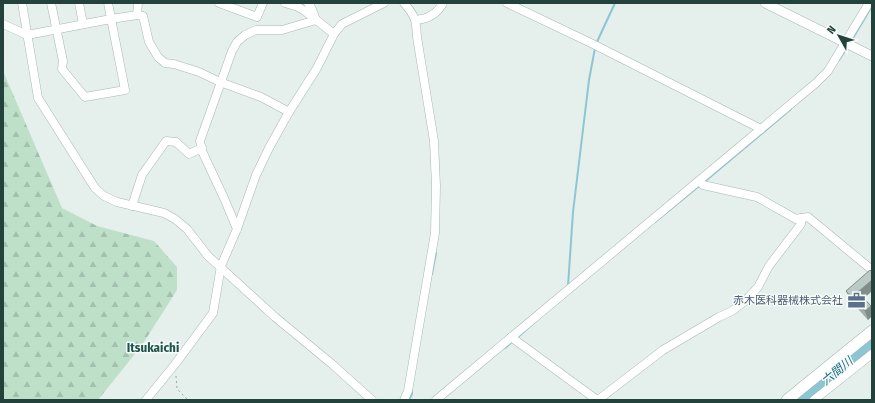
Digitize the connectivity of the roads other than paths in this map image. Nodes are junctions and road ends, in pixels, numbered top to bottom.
1 (22, 3) edge
2 (51, 3) edge
3 (79, 3) edge
4 (108, 3) edge
5 (138, 3) edge
6 (219, 3) edge
7 (263, 3) edge
8 (285, 3) edge
9 (308, 3) edge
10 (384, 3) edge
11 (404, 3) edge
12 (443, 3) edge
13 (507, 3) edge
14 (765, 3) edge
15 (869, 3) edge
16 (137, 15) junction
17 (111, 19) junction
18 (316, 20) junction
19 (416, 20) junction
20 (3, 24) edge
21 (83, 24) junction
22 (56, 30) junction
23 (334, 34) junction
24 (27, 35) junction
25 (846, 43) junction
26 (872, 56) edge
27 (220, 82) junction
28 (289, 112) junction
29 (762, 129) junction
30 (202, 148) junction
31 (701, 183) junction
32 (132, 206) junction
33 (801, 218) junction
34 (236, 229) junction
35 (221, 266) junction
36 (872, 270) edge
37 (872, 331) edge
38 (513, 339) junction
39 (872, 354) edge
40 (146, 400) edge
41 (372, 400) edge
42 (404, 400) edge
43 (436, 400) edge
44 (597, 400) edge
45 (787, 400) edge
46 (814, 400) edge

1 - 24 street
2 - 22 street
3 - 21 street
4 - 17 street
5 - 16 street
6 - 7 street
8 - 18 street
9 - 18 street
10 - 23 street
11 - 19 street
12 - 19 street
13 - 29 street
14 - 25 street
15 - 25 street
16 - 17 street
16 - 27 street
17 - 21 street
17 - 22 street
18 - 23 street
18 - 27 street
19 - 42 street
20 - 24 street
21 - 22 street
22 - 24 street
23 - 28 street
24 - 32 street
25 - 26 street
25 - 29 street
27 - 28 street
27 - 30 street
28 - 34 street
29 - 31 street
30 - 32 street
30 - 34 street
31 - 33 street
31 - 38 street
32 - 35 street
33 - 36 street
33 - 44 street
34 - 35 street
35 - 40 street
35 - 41 street
37 - 45 main road
38 - 43 street
38 - 44 street
39 - 46 street

